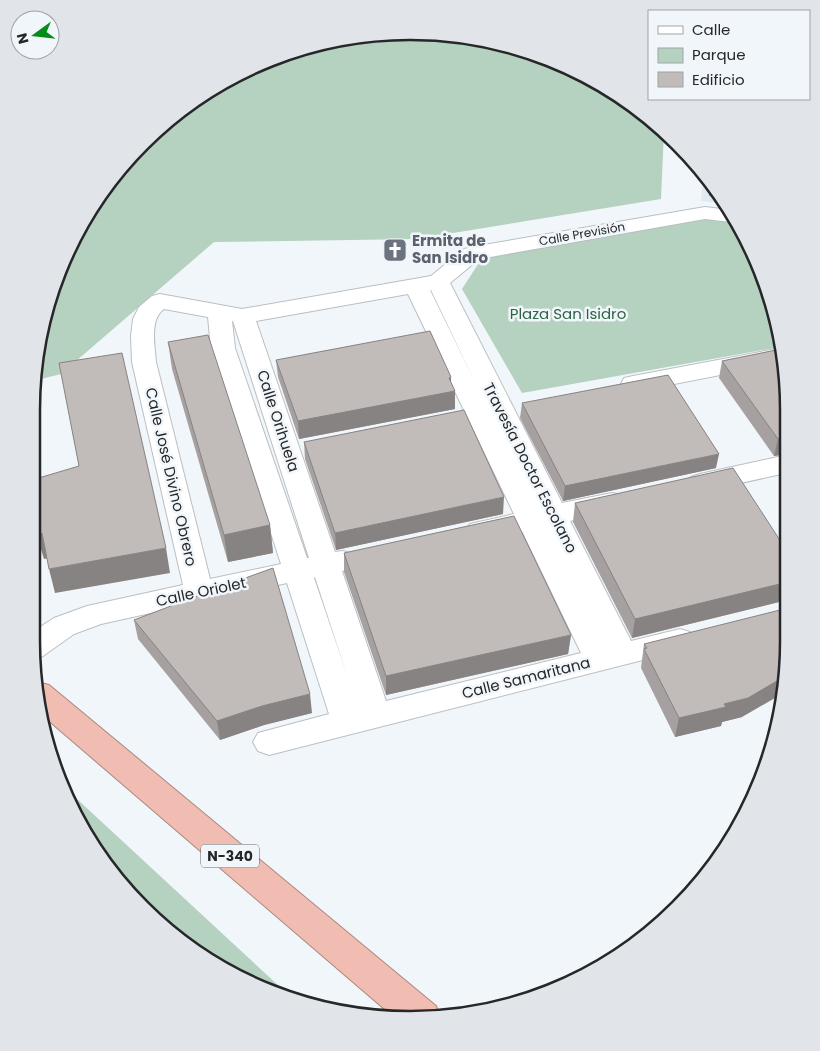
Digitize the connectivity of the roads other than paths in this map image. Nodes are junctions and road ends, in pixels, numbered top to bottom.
1 (724, 215) edge
2 (426, 284) junction
3 (231, 314) junction
4 (776, 356) edge
5 (608, 389) edge
6 (780, 470) edge
7 (670, 489) edge
8 (641, 495) edge
9 (542, 517) junction
10 (452, 537) edge
11 (365, 556) edge
12 (326, 564) junction
13 (297, 570) junction
14 (198, 592) junction
15 (708, 633) edge
16 (40, 642) edge
17 (611, 657) junction
18 (45, 700) edge
19 (361, 718) junction
20 (269, 742) dead end
21 (414, 1011) edge

1 - 2 street, Calle Previsión
2 - 3 street
2 - 9 street, Travesía Doctor Escolano
3 - 12 street, Calle Orihuela
3 - 13 street
3 - 14 street, Calle José Divino Obrero
4 - 5 street
6 - 7 street
8 - 9 street
9 - 10 street
9 - 17 street, Travesía Doctor Escolano
11 - 12 street, Calle Oriolet
12 - 13 street, Calle Oriolet
12 - 19 street, Calle Orihuela
13 - 14 street, Calle Oriolet
13 - 19 street
14 - 16 street, Calle Oriolet
15 - 17 street, Calle Samaritana
17 - 19 street, Calle Samaritana
18 - 21 highway, N-340
19 - 20 street, Calle Samaritana

